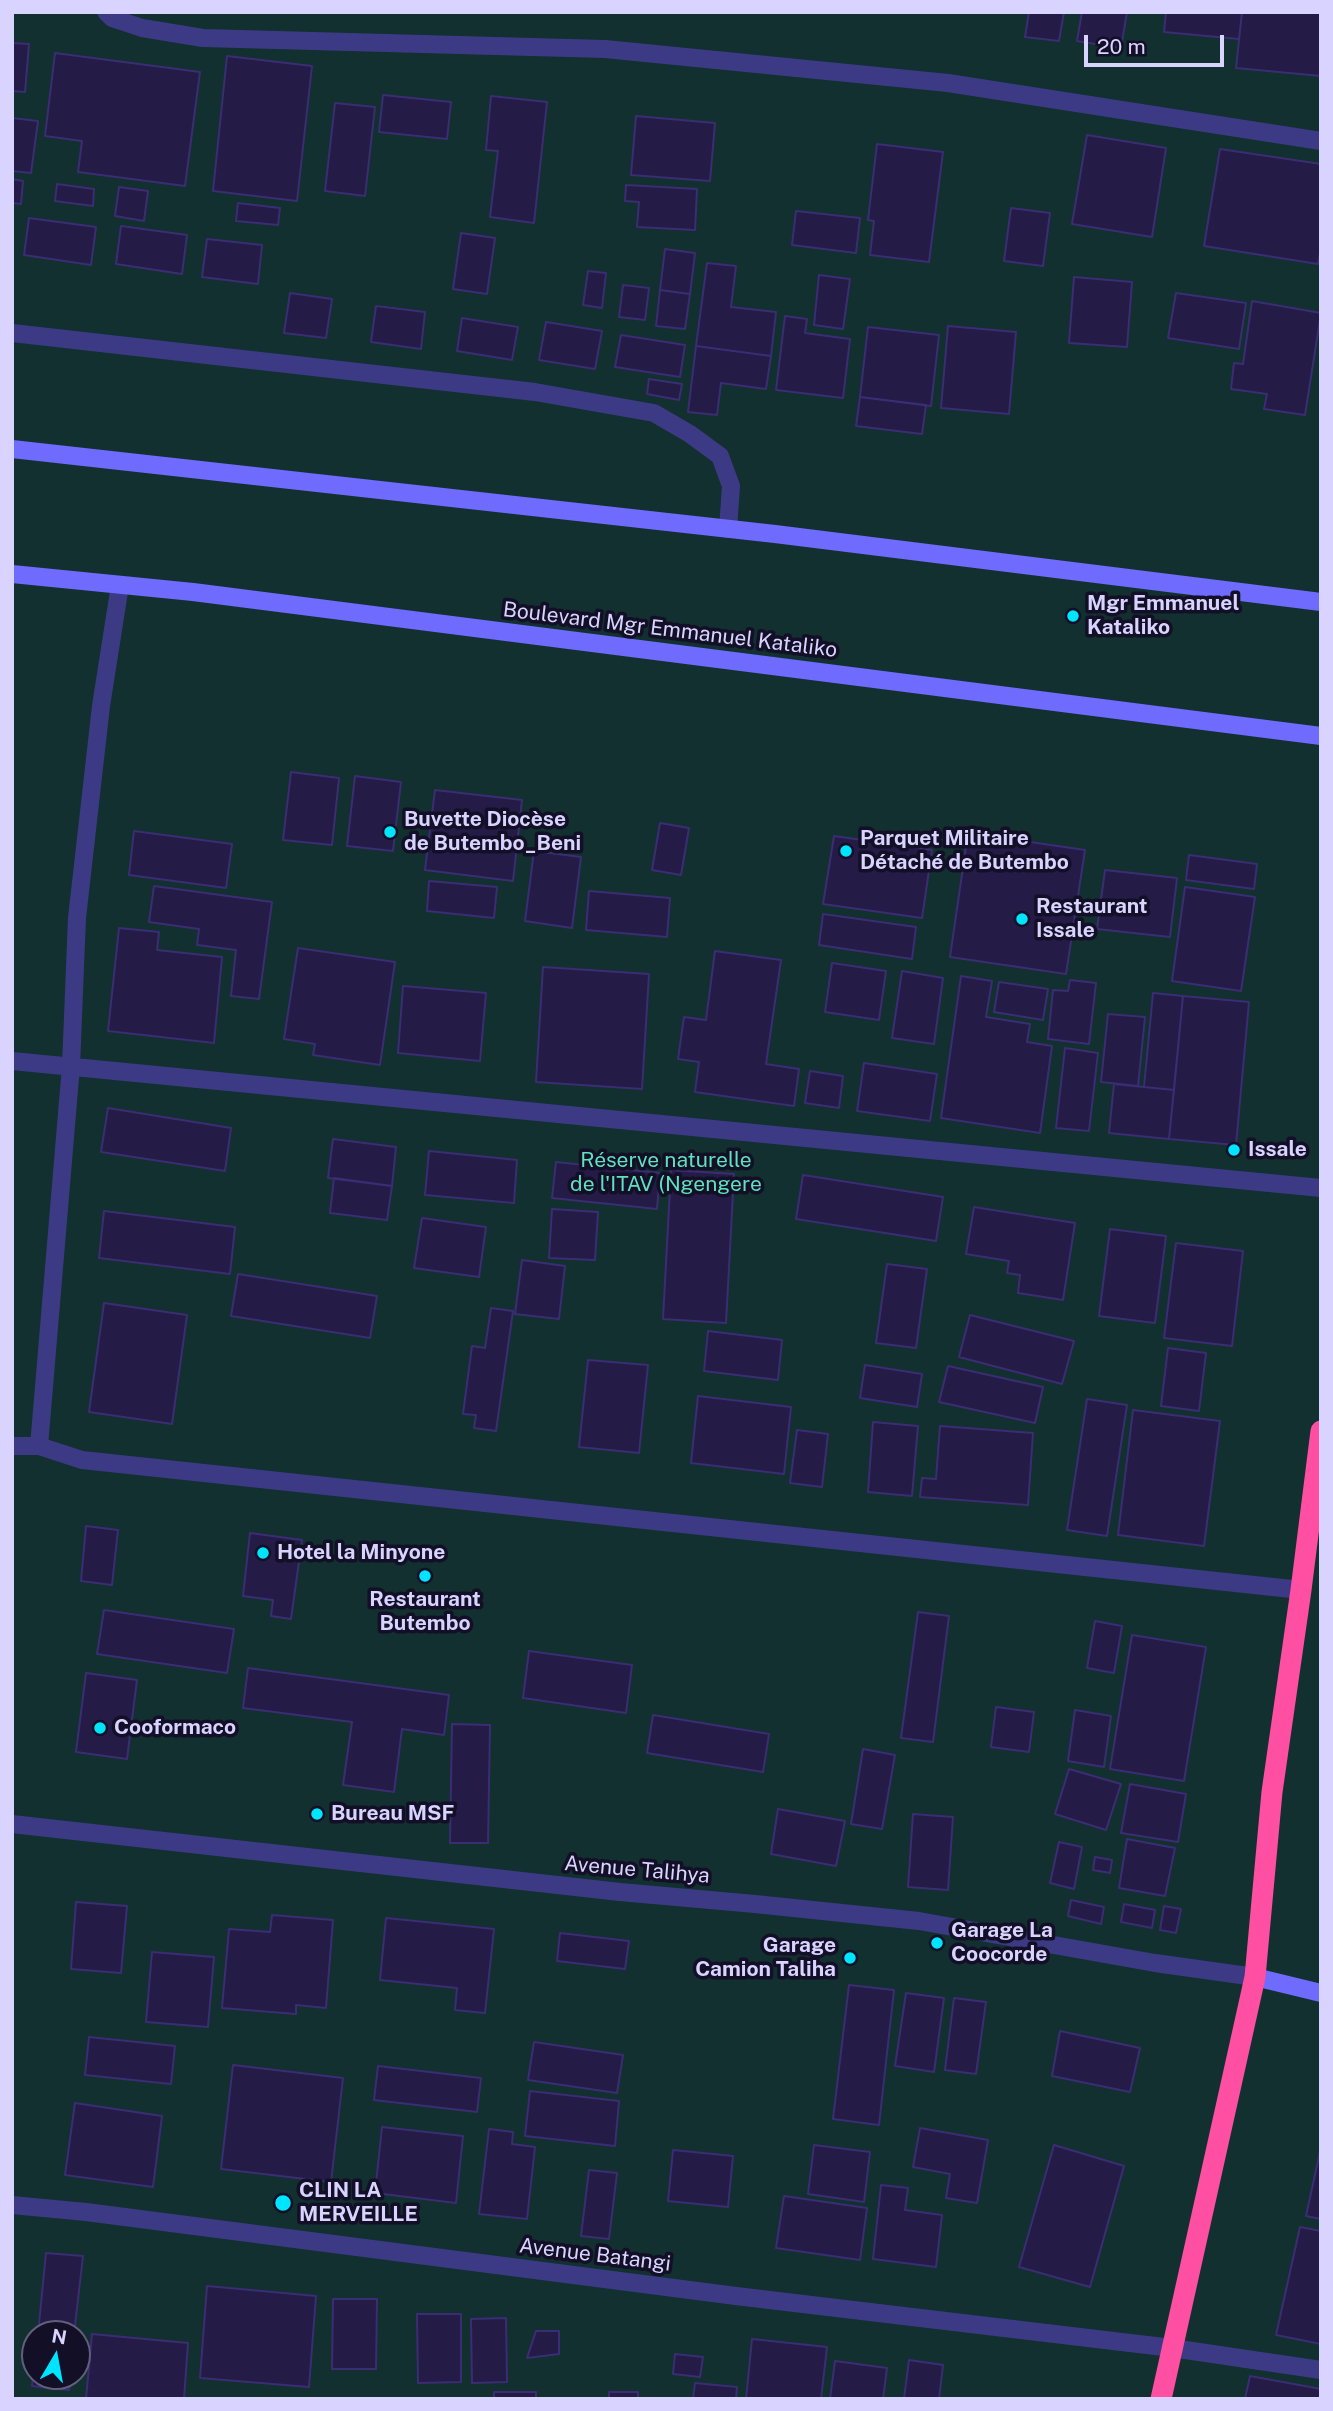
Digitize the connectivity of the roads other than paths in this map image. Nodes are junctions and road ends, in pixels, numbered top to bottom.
1 (106, 12) edge
2 (1321, 141) edge
3 (12, 333) edge
4 (12, 449) edge
5 (728, 529) junction
6 (12, 574) edge
7 (120, 585) junction
8 (1321, 602) edge
9 (1321, 736) edge
10 (12, 1061) edge
11 (71, 1066) junction
12 (1321, 1188) edge
13 (1321, 1431) edge
14 (12, 1446) edge
15 (39, 1446) junction
16 (1301, 1590) junction
17 (12, 1824) edge
18 (1255, 1977) junction
19 (1321, 1993) edge
20 (12, 2205) edge
21 (1172, 2348) junction
22 (1321, 2370) edge
23 (1161, 2399) edge

1 - 2 street
3 - 5 street
4 - 5 street
5 - 8 street
6 - 7 street, Boulevard Mgr Emmanuel Kataliko
7 - 9 street, Boulevard Mgr Emmanuel Kataliko
7 - 11 street
10 - 11 street
11 - 12 street
11 - 15 street
13 - 16 highway
14 - 15 street
15 - 16 street
16 - 18 highway
17 - 18 street, Avenue Talihya
18 - 19 street
18 - 21 highway
20 - 21 street, Avenue Batangi
21 - 22 street, Avenue Batangi
21 - 23 highway

